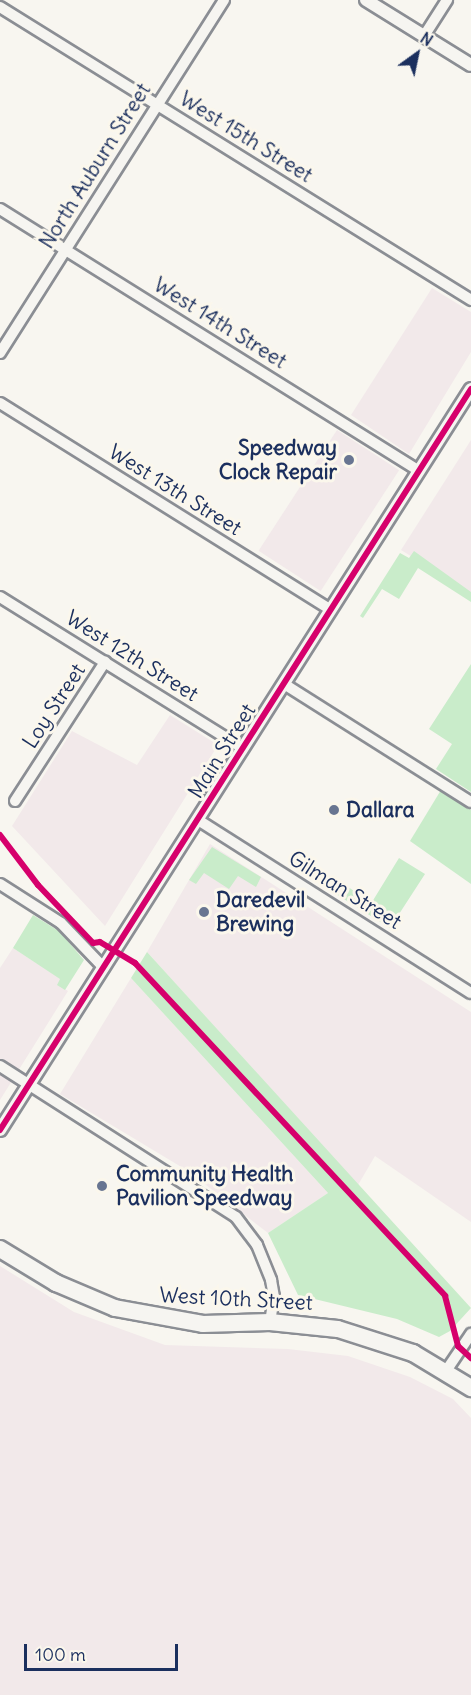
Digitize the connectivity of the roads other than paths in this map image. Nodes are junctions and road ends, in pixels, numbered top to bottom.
1 (224, 0) edge
2 (366, 0) edge
3 (447, 0) edge
4 (0, 7) edge
5 (424, 36) junction
6 (471, 65) edge
7 (157, 105) junction
8 (0, 209) edge
9 (65, 250) junction
10 (471, 300) edge
11 (0, 353) edge
12 (471, 389) edge
13 (0, 403) edge
14 (419, 471) junction
15 (0, 597) edge
16 (331, 609) junction
17 (105, 662) junction
18 (284, 684) junction
19 (243, 748) junction
20 (15, 801) dead end
21 (471, 802) edge
22 (198, 820) junction
23 (0, 885) edge
24 (104, 968) junction
25 (471, 993) edge
26 (0, 1066) edge
27 (30, 1084) junction
28 (0, 1130) edge
29 (0, 1249) edge
30 (270, 1322) junction
31 (471, 1334) edge
32 (446, 1371) junction
33 (471, 1388) edge

1 - 7 street, North Auburn Street
2 - 5 street
3 - 5 street
4 - 7 street, West 15th Street
5 - 6 street
7 - 9 street, North Auburn Street
7 - 10 street, West 15th Street
8 - 9 street, West 14th Street
9 - 11 street, North Auburn Street
9 - 14 street, West 14th Street
12 - 14 street, Main Street
13 - 16 street, West 13th Street
14 - 16 street, Main Street
15 - 17 street, West 12th Street
16 - 18 street, Main Street
17 - 19 street, West 12th Street
17 - 20 street, Loy Street
18 - 19 street, Main Street
18 - 21 street
19 - 22 street, Main Street
22 - 24 street, Main Street
22 - 25 street, Gilman Street
23 - 24 street
24 - 27 street, Main Street
26 - 27 street
27 - 28 street, Main Street
27 - 30 street
29 - 30 main road, West 10th Street
30 - 32 main road, West 10th Street
31 - 32 street
32 - 33 main road, West 10th Street

